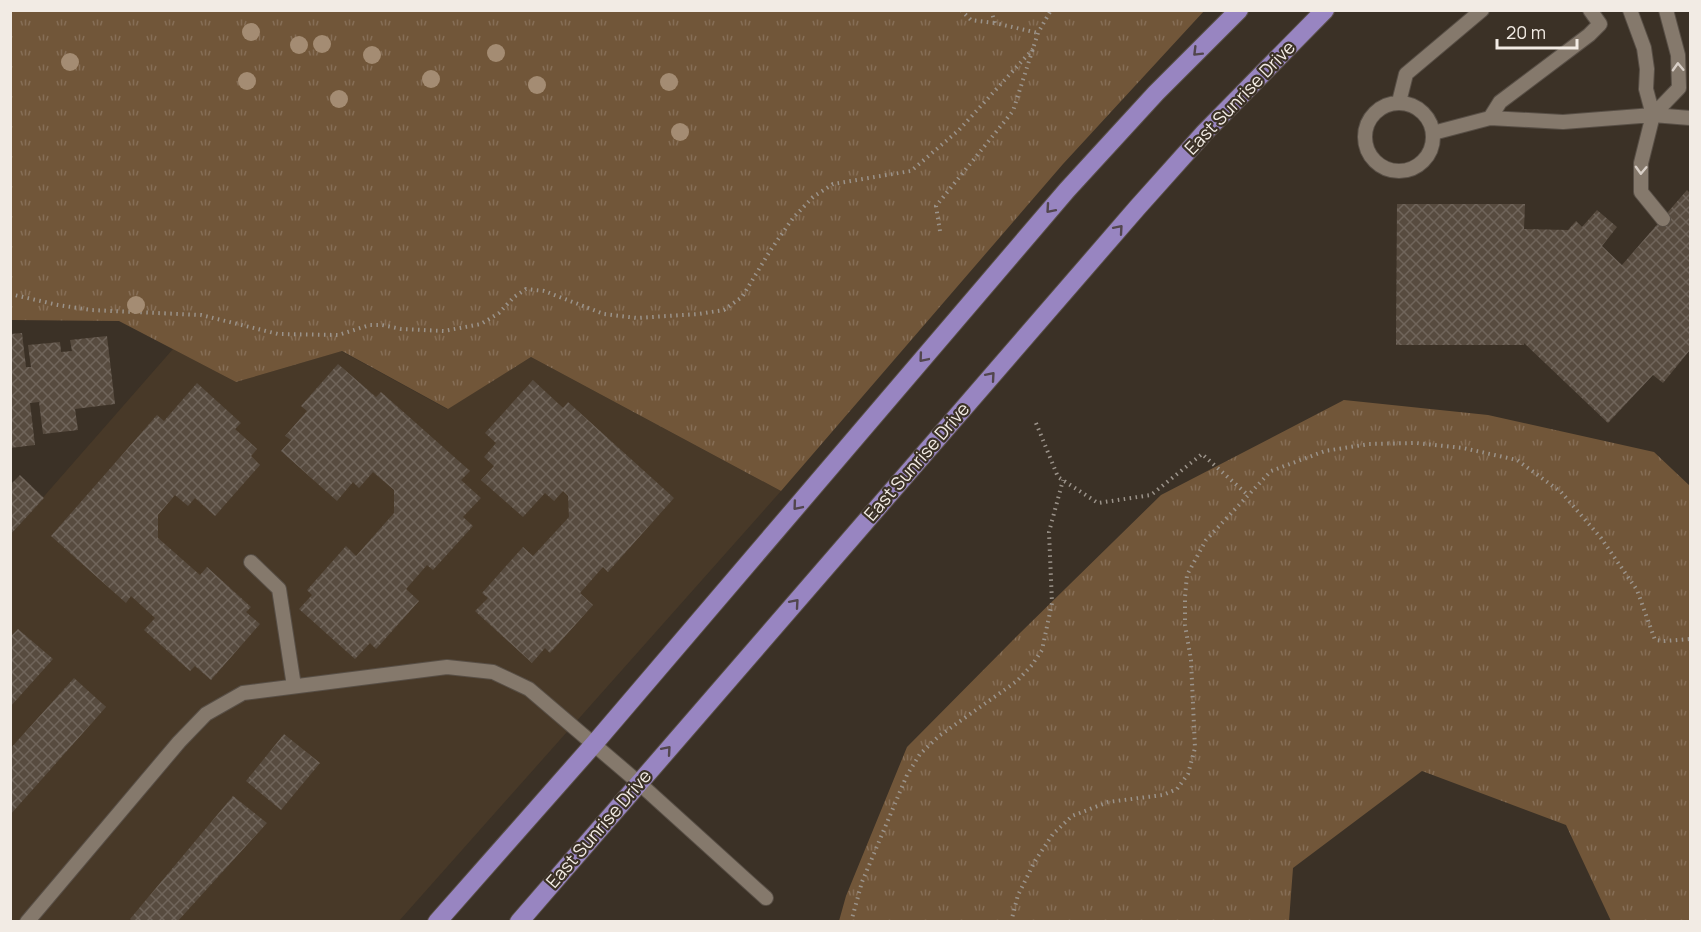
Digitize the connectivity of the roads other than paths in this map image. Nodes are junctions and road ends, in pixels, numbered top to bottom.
1 (1239, 10) edge
2 (1325, 10) edge
3 (1482, 10) edge
4 (1590, 10) edge
5 (1630, 10) edge
6 (1666, 10) edge
7 (1399, 102) junction
8 (1653, 115) junction
9 (1490, 118) junction
10 (1690, 118) edge
11 (1433, 133) junction
12 (1663, 219) dead end
13 (251, 562) dead end
14 (294, 686) junction
15 (594, 744) junction
16 (639, 783) junction
17 (765, 898) dead end
18 (27, 921) edge
19 (437, 921) edge
20 (519, 921) edge

1 -> 15 main road
16 -> 2 main road, East Sunrise Drive
3 - 7 lane
4 - 9 lane
5 - 8 lane
8 -> 6 lane
7 - 11 lane
7 - 11 lane
8 - 9 lane
8 - 10 lane
8 -> 12 lane
9 - 11 lane
13 - 14 lane
14 - 15 lane
14 - 18 lane
15 - 16 lane
15 - 19 main road
16 - 17 lane
16 - 20 main road, East Sunrise Drive

